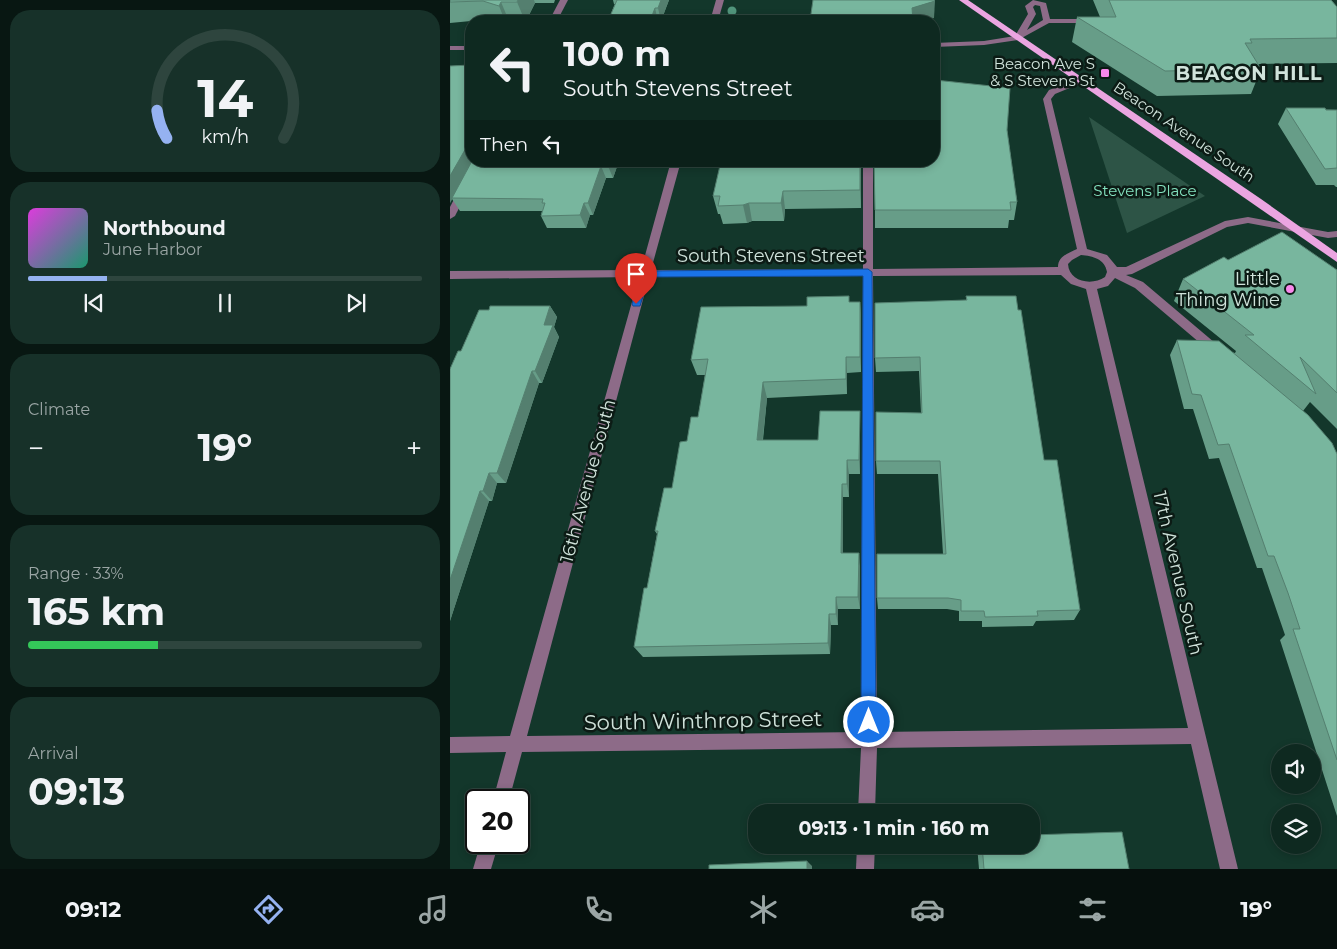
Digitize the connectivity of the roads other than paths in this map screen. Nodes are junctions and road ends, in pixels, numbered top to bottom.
1 (564, 0) edge
2 (720, 0) edge
3 (963, 0) edge
4 (1034, 1) edge
5 (556, 15) edge
6 (716, 15) edge
7 (1047, 21) junction
8 (1098, 21) edge
9 (1018, 38) junction
10 (940, 45) edge
11 (450, 48) edge
12 (465, 48) edge
13 (1081, 80) junction
14 (476, 167) edge
15 (674, 167) edge
16 (868, 167) edge
17 (450, 216) edge
18 (1296, 229) junction
19 (1337, 234) edge
20 (1083, 252) junction
21 (1337, 258) edge
22 (1062, 271) junction
23 (868, 272) junction
24 (1113, 272) junction
25 (645, 274) junction
26 (450, 276) edge
27 (1091, 286) junction
28 (1227, 359) edge
29 (1196, 736) junction
30 (869, 740) junction
31 (516, 744) junction
32 (450, 746) edge
33 (504, 789) edge
34 (867, 804) edge
35 (486, 854) edge
36 (866, 854) edge
37 (482, 869) edge
38 (866, 869) edge
39 (1229, 869) edge

1 - 5 street
2 - 6 street
3 - 9 main road, Beacon Avenue South
4 - 7 street
4 - 9 street
7 - 8 street
7 - 9 street
9 - 10 street
9 - 13 main road, Beacon Avenue South
11 - 12 street
13 - 18 main road, Beacon Avenue South
13 - 20 street
14 - 17 street
15 - 25 street, 16th Avenue South
16 - 23 street
18 - 19 street
18 - 21 main road, Beacon Avenue South
18 - 24 street
20 - 22 street
20 - 24 street
22 - 23 street, South Stevens Street
22 - 27 street
23 - 25 street, South Stevens Street
23 - 30 street
24 - 27 street
24 - 28 street
25 - 26 street, South Stevens Street
25 - 31 street, 16th Avenue South
27 - 29 street, 17th Avenue South
29 - 30 street, South Winthrop Street
29 - 39 street, 17th Avenue South
30 - 31 street, South Winthrop Street
30 - 34 street
31 - 32 street, South Winthrop Street
31 - 33 street, 16th Avenue South
35 - 37 street
36 - 38 street

